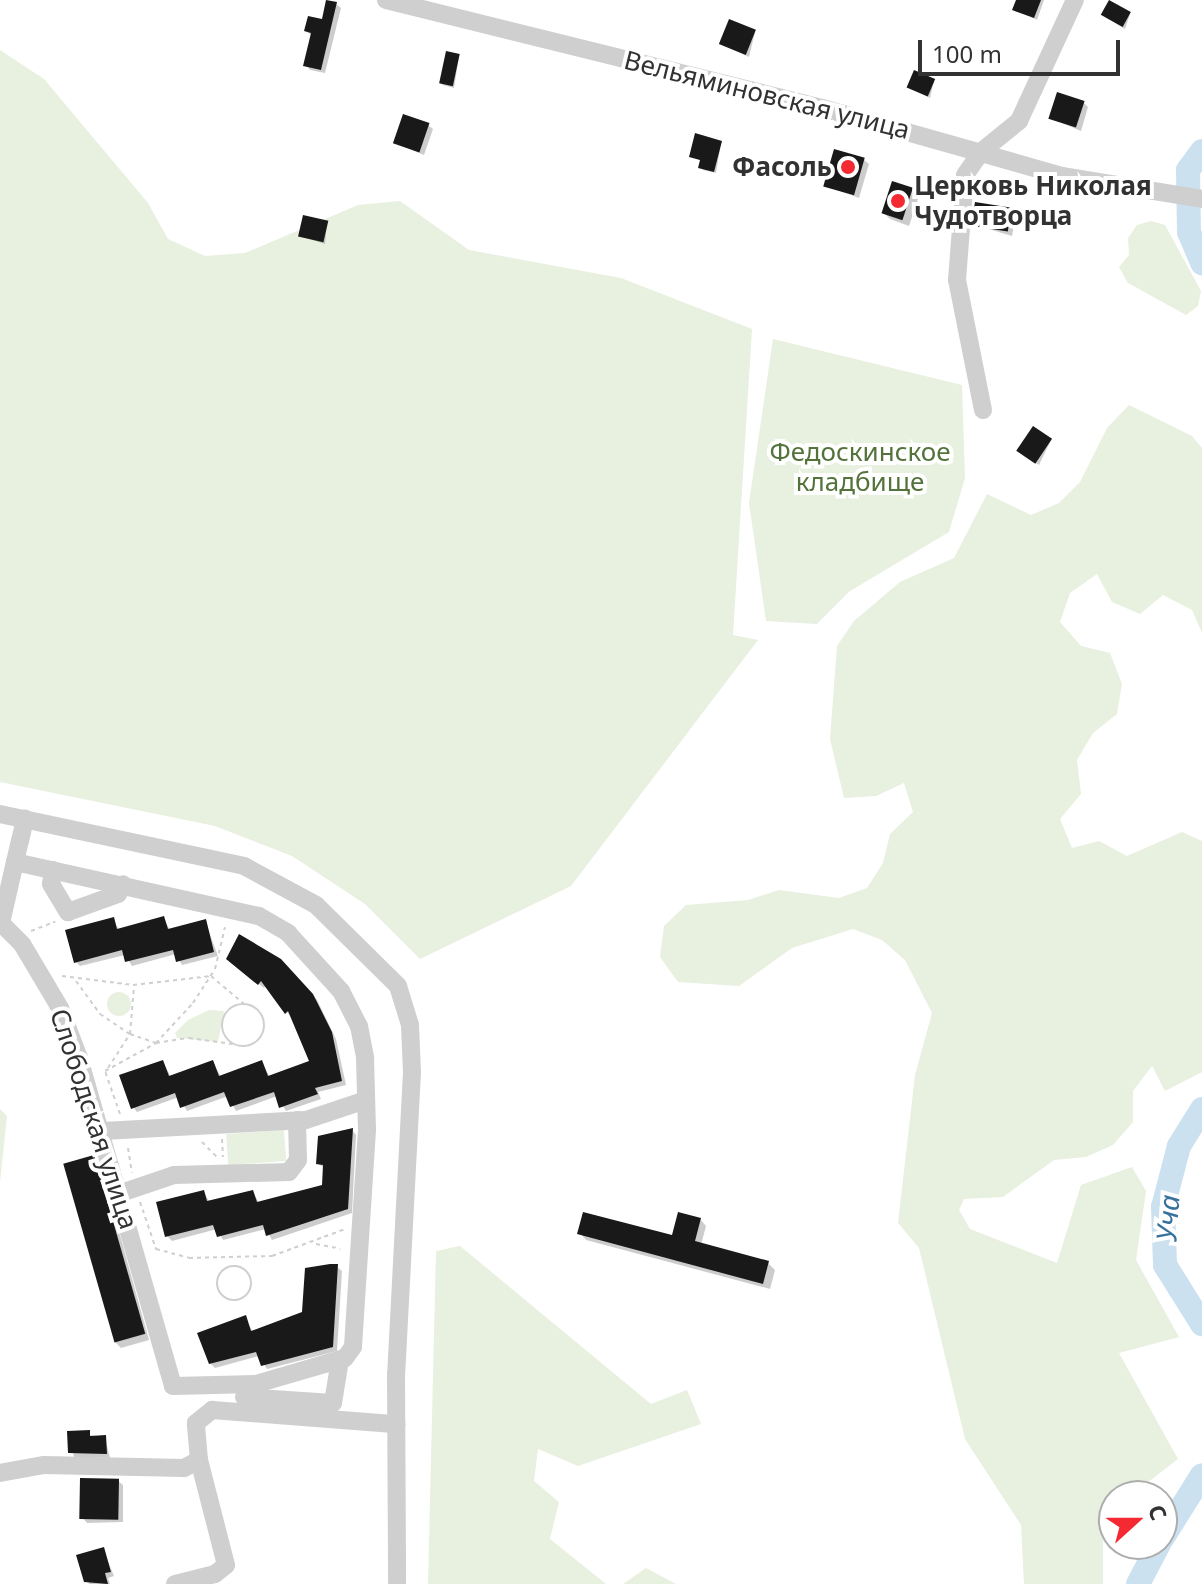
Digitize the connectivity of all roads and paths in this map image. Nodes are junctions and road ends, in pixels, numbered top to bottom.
1 (386, 0) edge
2 (1075, 0) edge
3 (982, 151) junction
4 (1202, 199) edge
5 (983, 410) dead end
6 (0, 814) edge
7 (25, 819) junction
8 (15, 862) junction
9 (53, 870) junction
10 (123, 884) junction
11 (230, 906) junction
12 (68, 912) junction
13 (0, 923) edge
14 (15, 937) junction
15 (211, 976) junction
16 (42, 978) junction
17 (75, 979) junction
18 (133, 985) junction
19 (244, 1004) junction
20 (130, 1034) junction
21 (156, 1043) junction
22 (233, 1044) junction
23 (105, 1071) junction
24 (87, 1083) junction
25 (363, 1101) junction
26 (297, 1120) junction
27 (222, 1123) junction
28 (179, 1124) junction
29 (124, 1127) junction
30 (103, 1131) junction
31 (128, 1190) junction
32 (361, 1219) junction
33 (315, 1243) junction
34 (359, 1257) junction
35 (219, 1260) junction
36 (224, 1269) junction
37 (340, 1360) junction
38 (244, 1397) dead end
39 (396, 1424) junction
40 (199, 1460) junction
41 (0, 1473) edge
42 (175, 1584) edge
43 (397, 1584) edge

1 - 3 street, Вельяминовская улица
2 - 3 street
3 - 4 street, Вельяминовская улица
3 - 5 street
6 - 7 street
7 - 8 street, Слободская улица
7 - 39 street
8 - 9 street
8 - 13 street, Слободская улица
9 - 10 street
9 - 12 street
10 - 11 street
10 - 12 street
11 - 15 path
11 - 25 street
12 - 14 path
13 - 14 street, Слободская улица
14 - 16 street, Слободская улица
15 - 18 path
15 - 19 path
15 - 21 path
16 - 17 path
16 - 24 street, Слободская улица
17 - 18 path
17 - 20 path
18 - 20 path
19 - 22 path
19 - 22 path
20 - 21 path
20 - 23 path
21 - 22 path
21 - 23 path
23 - 24 path
23 - 29 path
24 - 30 street, Слободская улица
25 - 26 street
25 - 32 street
26 - 27 street
26 - 31 street
27 - 28 street
27 - 28 path
28 - 29 street
29 - 30 street
29 - 31 path
30 - 31 street, Слободская улица
31 - 35 path
31 - 37 street, Слободская улица
32 - 33 path
32 - 34 street
33 - 34 path
33 - 35 path
34 - 37 street
35 - 36 path
36 - 36 path
37 - 38 street
39 - 40 street
39 - 43 street
40 - 41 street
40 - 42 street

